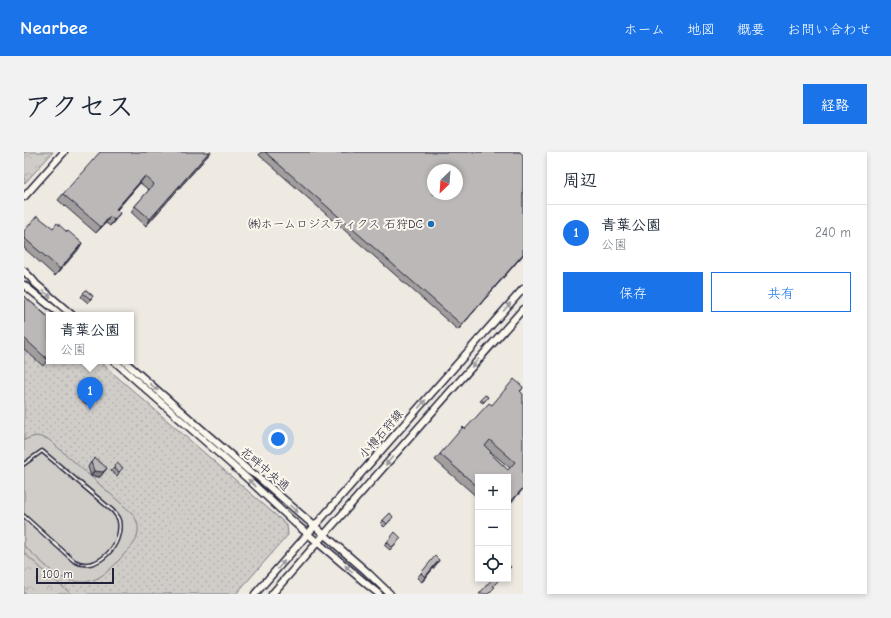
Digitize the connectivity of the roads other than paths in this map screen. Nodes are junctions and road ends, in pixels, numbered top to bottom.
1 (64, 152) edge
2 (24, 197) edge
3 (24, 271) edge
4 (24, 285) edge
5 (523, 289) edge
6 (523, 309) edge
7 (57, 312) edge
8 (69, 312) edge
9 (117, 364) edge
10 (127, 364) edge
11 (24, 464) edge
12 (24, 516) edge
13 (314, 527) junction
14 (308, 534) junction
15 (324, 535) junction
16 (317, 542) junction
17 (255, 594) edge
18 (272, 594) edge
19 (379, 594) edge
20 (390, 594) edge

1 - 2 street
3 -> 8 street
4 - 7 street
13 -> 5 street, 小樽石狩線
6 -> 15 street, 小樽石狩線
14 -> 9 street, 花畔中央通
10 -> 13 street, 花畔中央通
11 - 12 lane
13 - 14 street, 小樽石狩線
13 - 15 street, 花畔中央通
14 - 16 street, 花畔中央通
17 -> 14 street, 小樽石狩線
15 - 16 street, 小樽石狩線
15 - 20 street, 花畔中央通
16 - 18 street, 小樽石狩線
19 -> 16 street, 花畔中央通

